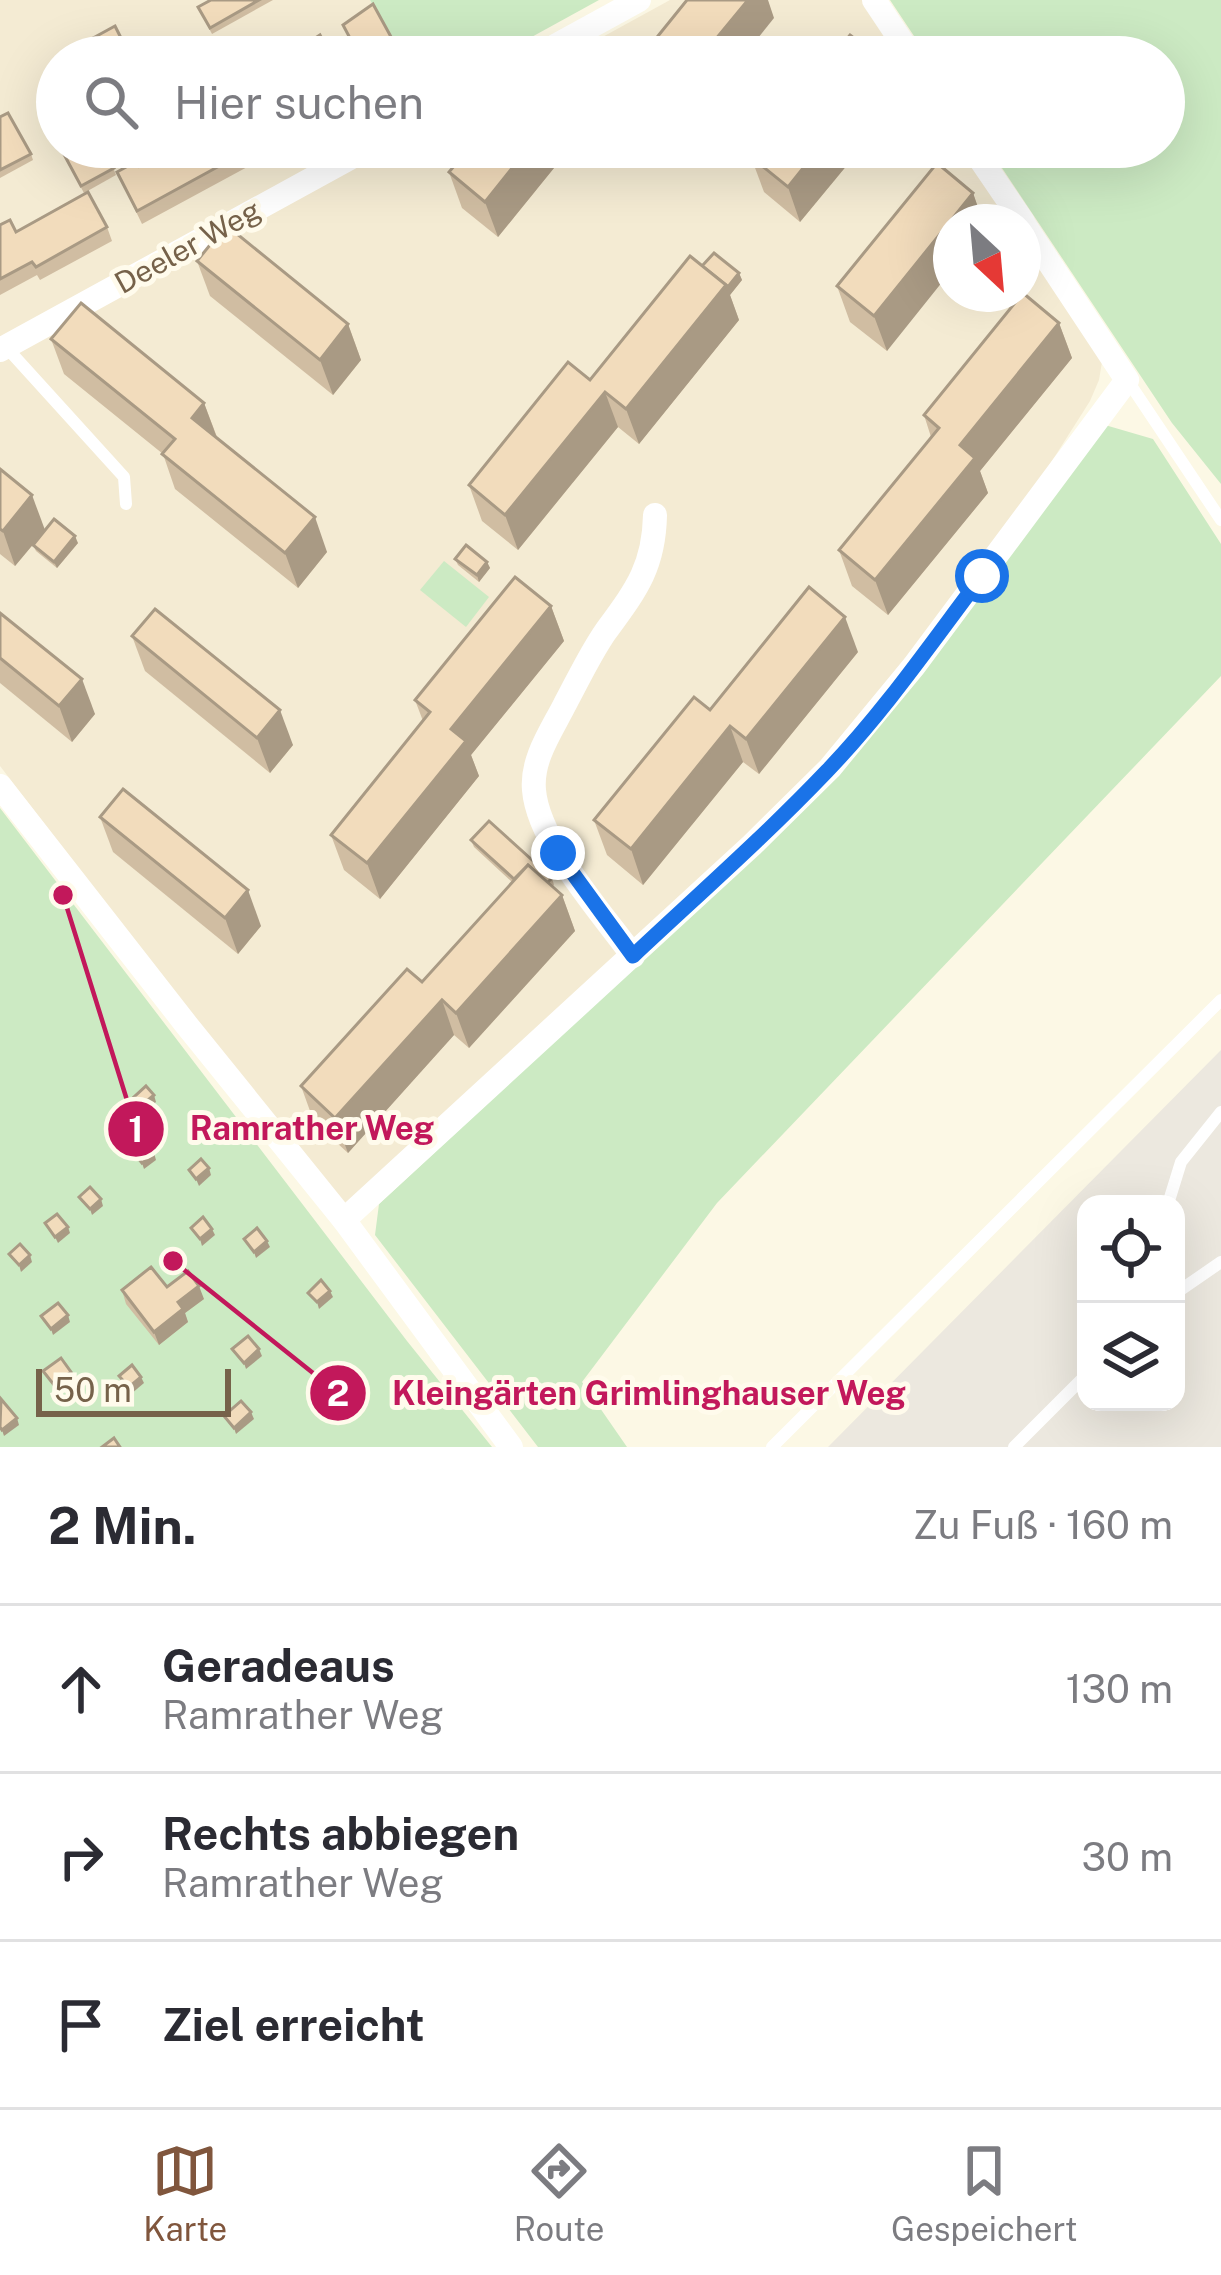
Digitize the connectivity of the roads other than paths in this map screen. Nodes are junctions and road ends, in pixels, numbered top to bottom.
1 (639, 0) edge
2 (874, 0) edge
3 (573, 36) edge
4 (898, 36) edge
5 (332, 168) edge
6 (986, 168) edge
7 (1011, 204) edge
8 (1041, 250) edge
9 (3, 348) edge
10 (1126, 380) junction
11 (126, 504) dead end
12 (655, 515) dead end
13 (1221, 520) edge
14 (0, 786) edge
15 (633, 956) junction
16 (1221, 1000) edge
17 (1221, 1112) edge
18 (1171, 1195) edge
19 (344, 1220) junction
20 (1221, 1262) edge
21 (1185, 1288) edge
22 (1077, 1384) edge
23 (511, 1447) edge
24 (772, 1447) edge
25 (1015, 1447) edge

1 - 3 street
2 - 4 street
5 - 9 street, Deeler Weg
6 - 7 street
8 - 10 street
9 - 11 lane, Deeler Weg
10 - 13 lane
10 - 15 street
12 - 15 street
14 - 19 street
15 - 19 street
16 - 24 lane
17 - 18 lane
19 - 23 street
20 - 21 lane
22 - 25 lane

